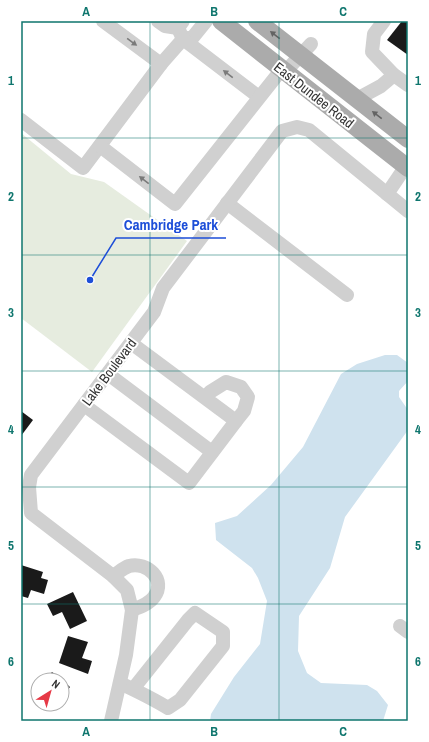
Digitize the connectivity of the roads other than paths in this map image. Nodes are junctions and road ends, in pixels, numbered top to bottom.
1 (103, 21) edge
2 (158, 21) edge
3 (206, 21) edge
4 (221, 21) edge
5 (257, 21) edge
6 (384, 21) edge
7 (182, 29) edge
8 (306, 49) junction
9 (161, 64) junction
10 (284, 70) junction
11 (394, 75) junction
12 (408, 85) edge
13 (260, 97) junction
14 (357, 99) junction
15 (21, 120) edge
16 (408, 139) edge
17 (100, 146) junction
18 (407, 166) edge
19 (387, 194) junction
20 (227, 203) junction
21 (407, 208) edge
22 (348, 295) dead end
23 (131, 343) junction
24 (108, 374) junction
25 (206, 398) junction
26 (84, 405) junction
27 (236, 421) junction
28 (212, 452) junction
29 (113, 576) junction
30 (132, 610) junction
31 (120, 683) junction
32 (133, 689) junction
33 (111, 721) edge

1 -> 9 street
2 - 7 street
3 - 7 street
4 - 10 main road, East Dundee Road
8 -> 5 main road, East Dundee Road
6 - 11 street
7 - 9 street
13 -> 7 street
8 - 10 street
8 - 14 main road, East Dundee Road
9 - 17 street
10 - 13 street
10 - 18 main road, East Dundee Road
11 - 12 street
11 - 14 street
13 -> 17 street
16 -> 14 main road, East Dundee Road
15 - 17 street
18 - 19 street
19 - 20 street, Lake Boulevard
19 - 21 street, Lake Boulevard
20 - 22 street
20 - 23 street, Lake Boulevard
23 - 24 street, Lake Boulevard
23 - 25 street
24 - 26 street, Lake Boulevard
24 - 28 street
25 - 27 street
25 - 27 street
26 - 28 street
26 - 29 street, Lake Boulevard
27 - 28 street
29 - 30 street, Lake Boulevard
29 - 30 street
30 - 31 street, Lake Boulevard
31 - 32 street
31 - 33 street, Lake Boulevard
32 - 32 street

